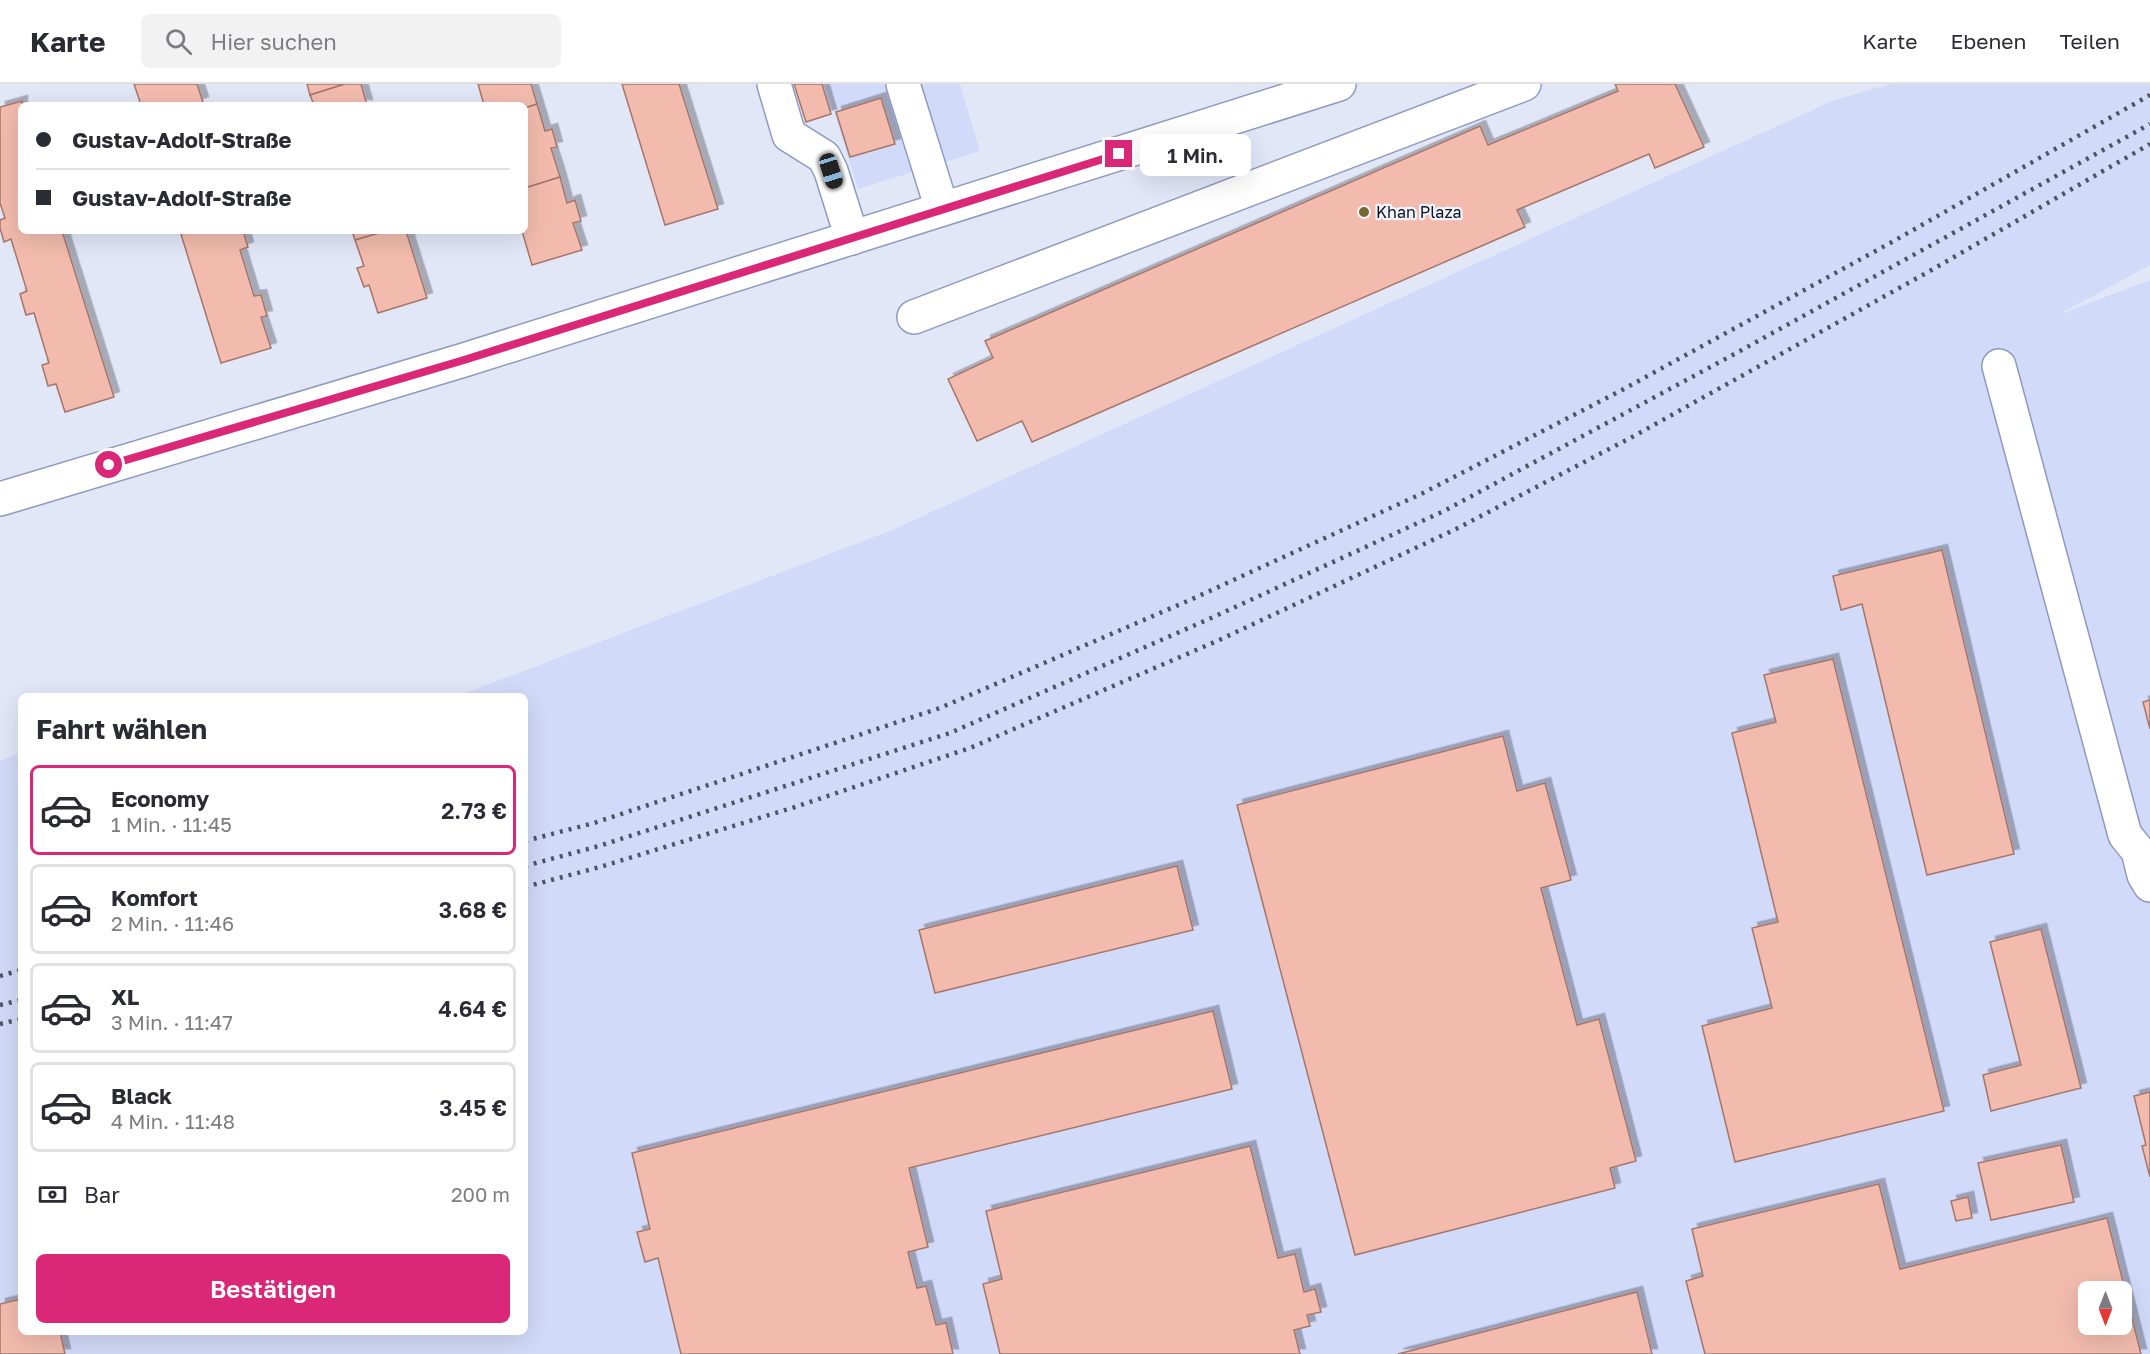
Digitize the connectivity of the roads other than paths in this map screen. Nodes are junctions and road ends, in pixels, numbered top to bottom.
1 (774, 84) edge
2 (903, 84) edge
3 (1339, 84) edge
4 (1524, 84) edge
5 (942, 209) junction
6 (852, 238) junction
7 (914, 317) dead end
8 (1999, 366) dead end
9 (0, 499) edge
10 (2150, 885) edge

1 - 6 street
2 - 5 street
3 - 5 street
4 - 7 street
5 - 6 street
6 - 9 street
8 - 10 street

